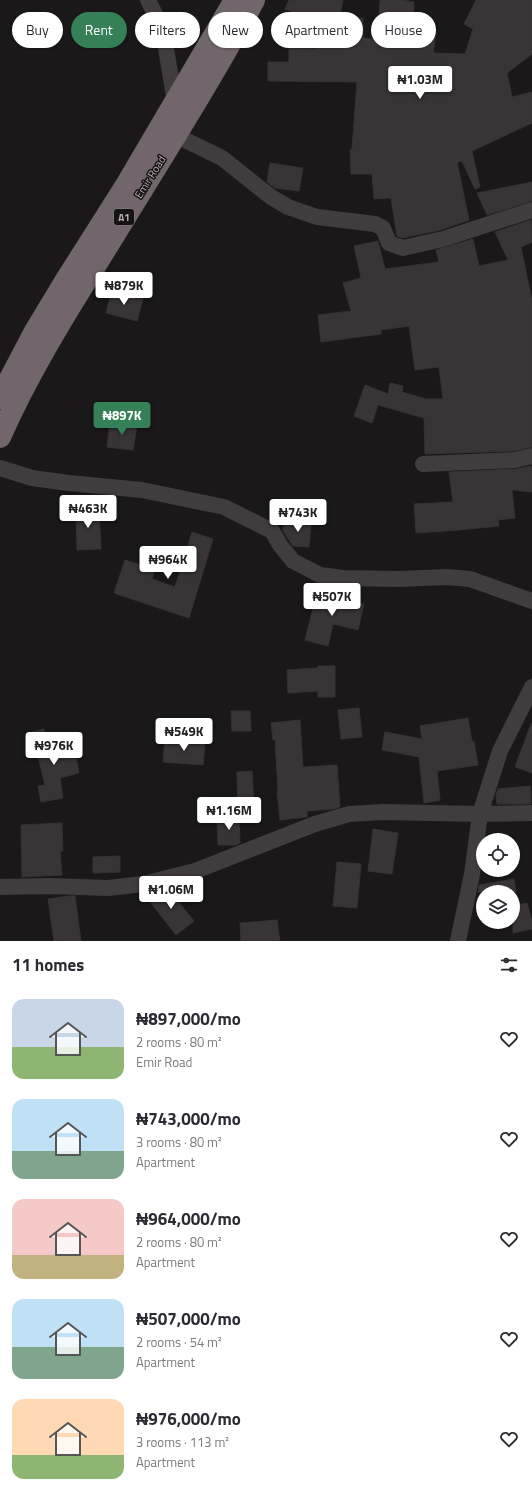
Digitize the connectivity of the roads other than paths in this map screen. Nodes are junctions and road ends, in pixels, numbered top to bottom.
1 (148, 0) edge
2 (235, 0) edge
3 (254, 0) edge
4 (175, 103) junction
5 (175, 135) junction
6 (532, 210) edge
7 (0, 398) edge
8 (0, 437) edge
9 (532, 456) edge
10 (423, 464) dead end
11 (0, 468) edge
12 (532, 601) edge
13 (532, 687) edge
14 (532, 813) edge
15 (480, 814) junction
16 (0, 887) edge
17 (458, 941) edge

1 - 4 street
2 - 4 highway, Emir Road / A1
3 - 5 highway, Emir Road / A1
4 - 7 highway, Emir Road / A1
5 - 6 street
5 - 8 highway, Emir Road / A1
9 - 10 street
11 - 12 street
13 - 15 street
14 - 15 street
15 - 16 street
15 - 17 street

